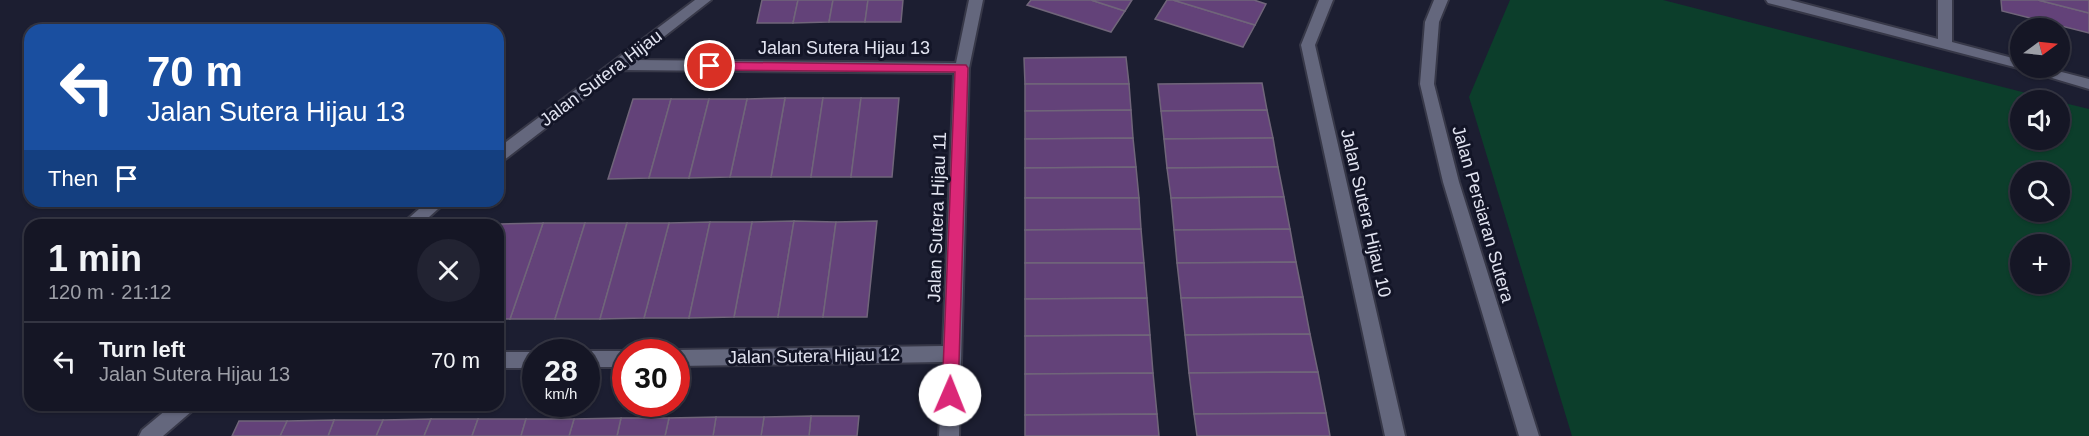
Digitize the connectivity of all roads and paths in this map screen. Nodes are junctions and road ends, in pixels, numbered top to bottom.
1 (704, 0) edge
2 (976, 0) edge
3 (1326, 0) edge
4 (1441, 0) edge
5 (1773, 0) edge
6 (1945, 0) edge
7 (1945, 44) junction
8 (2010, 62) edge
9 (618, 65) junction
10 (962, 68) junction
11 (2066, 78) edge
12 (2089, 84) edge
13 (504, 151) edge
14 (432, 207) edge
15 (416, 219) edge
16 (951, 354) junction
17 (690, 358) edge
18 (504, 360) edge
19 (522, 360) edge
20 (178, 411) edge
21 (149, 436) edge
22 (949, 436) edge
23 (1395, 436) edge
24 (1528, 436) edge

1 - 9 street, Jalan Sutera Hijau
2 - 10 street, Jalan Sutera Hijau 11
3 - 23 street, Jalan Sutera Hijau 10
4 - 24 street, Jalan Persiaran Sutera
5 - 7 street
6 - 7 street
7 - 8 street
9 - 10 street, Jalan Sutera Hijau 13
9 - 13 street, Jalan Sutera Hijau
10 - 16 street, Jalan Sutera Hijau 11
11 - 12 street
14 - 15 street
16 - 17 street, Jalan Sutera Hijau 12
16 - 22 street, Jalan Sutera Hijau 11
18 - 19 street
20 - 21 street

